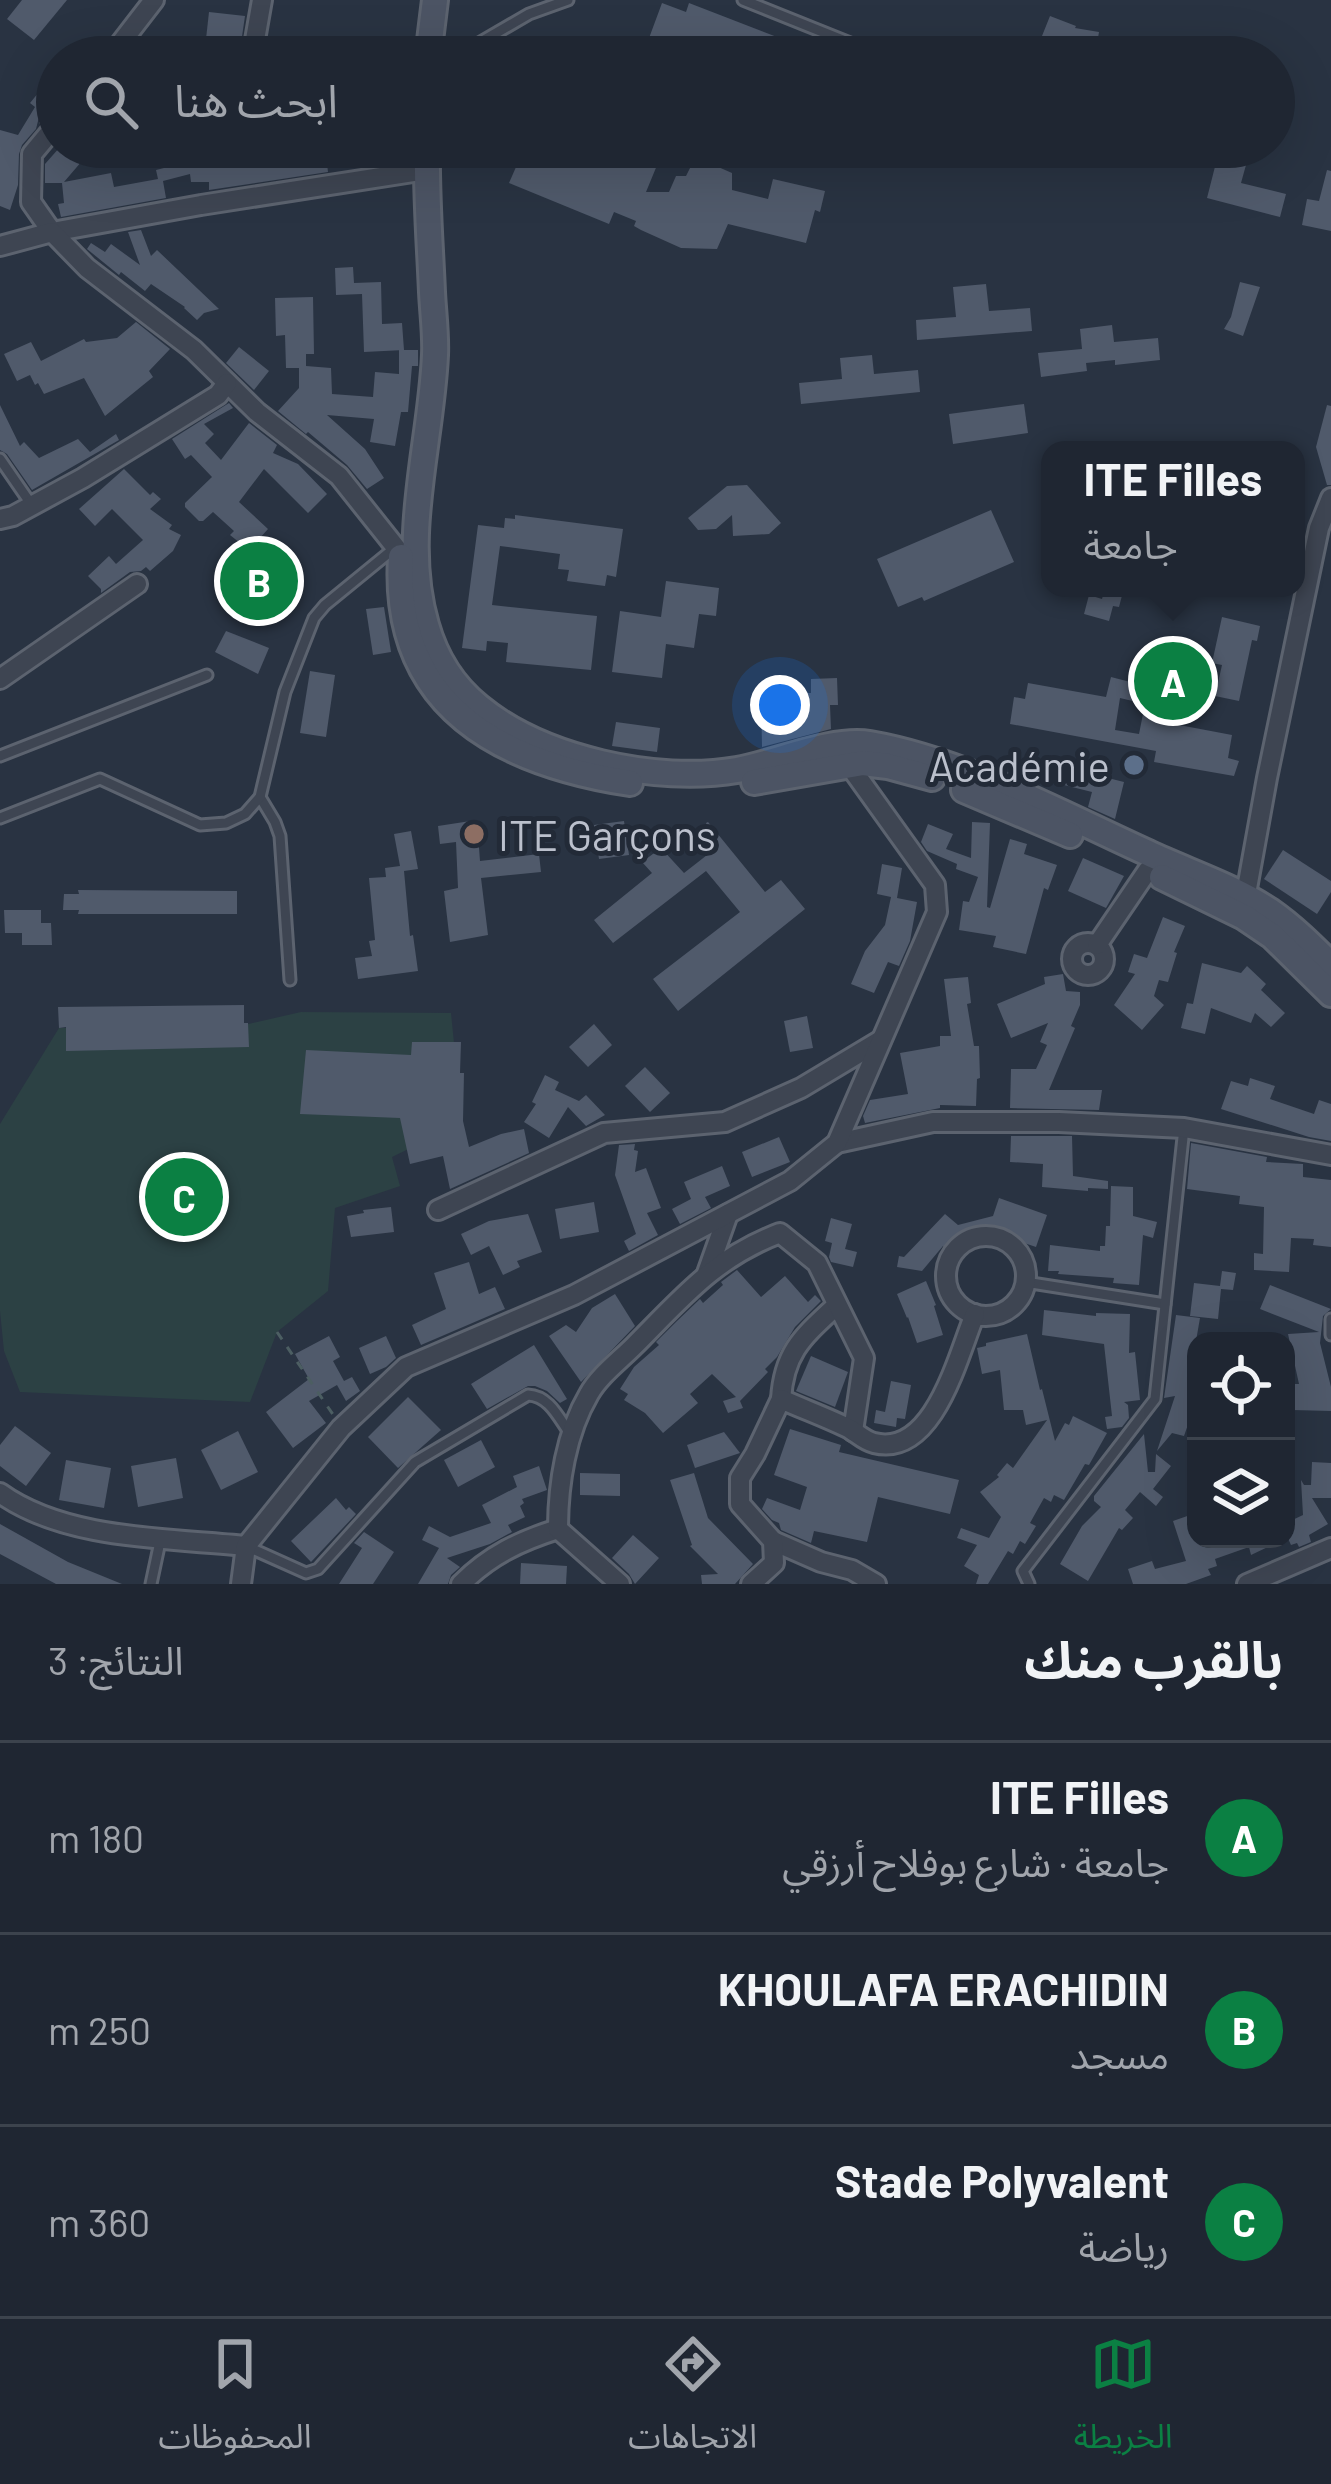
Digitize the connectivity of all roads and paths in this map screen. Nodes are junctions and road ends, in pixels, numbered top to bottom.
1 (154, 0) edge
2 (262, 0) edge
3 (435, 0) edge
4 (568, 0) edge
5 (742, 0) edge
6 (126, 36) edge
7 (256, 36) edge
8 (431, 36) edge
9 (491, 36) edge
10 (832, 36) edge
11 (36, 149) edge
12 (382, 168) edge
13 (426, 168) edge
14 (52, 232) junction
15 (0, 246) edge
16 (227, 383) junction
17 (0, 459) edge
18 (1331, 498) edge
19 (32, 505) junction
20 (0, 519) edge
21 (404, 554) junction
22 (137, 584) dead end
23 (1305, 595) edge
24 (1305, 597) edge
25 (207, 675) dead end
26 (2, 681) edge
27 (843, 755) junction
28 (0, 756) edge
29 (260, 797) junction
30 (0, 818) edge
31 (1148, 870) junction
32 (1244, 907) junction
33 (1097, 945) dead end
34 (1331, 965) edge
35 (290, 980) dead end
36 (1331, 994) edge
37 (881, 1040) junction
38 (1184, 1129) junction
39 (836, 1142) junction
40 (1331, 1155) edge
41 (439, 1210) dead end
42 (728, 1214) junction
43 (707, 1273) junction
44 (1025, 1282) junction
45 (1166, 1304) junction
46 (838, 1305) junction
47 (975, 1314) junction
48 (1331, 1318) edge
49 (277, 1331) dead end
50 (1331, 1335) edge
51 (781, 1399) junction
52 (341, 1428) junction
53 (853, 1431) junction
54 (571, 1435) junction
55 (0, 1492) edge
56 (558, 1529) junction
57 (161, 1538) junction
58 (773, 1541) junction
59 (246, 1546) junction
60 (1331, 1548) edge
61 (151, 1584) edge
62 (242, 1584) edge
63 (461, 1584) edge
64 (620, 1584) edge
65 (751, 1584) edge
66 (876, 1584) edge
67 (1029, 1584) edge
68 (1246, 1584) edge

1 - 6 street
2 - 7 street
3 - 8 main road
4 - 9 lane
5 - 10 lane
11 - 14 street
12 - 14 street
13 - 21 main road
14 - 15 street
14 - 16 street
16 - 19 street
16 - 21 street
17 - 19 lane
18 - 23 street
19 - 20 street
21 - 27 main road
21 - 29 lane
22 - 26 street
24 - 32 street
25 - 28 lane
27 - 31 main road
27 - 32 main road
27 - 37 street
29 - 30 lane
29 - 35 lane
31 - 32 main road
31 - 33 street
32 - 34 main road
32 - 36 main road
37 - 39 street
37 - 41 street
38 - 39 street
38 - 40 street
38 - 45 lane
39 - 42 street
42 - 43 street
42 - 52 street
43 - 46 street
43 - 54 street
44 - 45 lane
44 - 47 street
44 - 47 street
45 - 67 lane
46 - 51 street
46 - 53 street
47 - 53 street
48 - 50 lane
49 - 52 path
51 - 53 street
51 - 58 street
52 - 59 street
54 - 56 street
54 - 59 lane
55 - 57 street
56 - 63 street
56 - 64 street
57 - 59 street
57 - 61 lane
58 - 65 street
58 - 66 street
59 - 62 street
60 - 68 street

